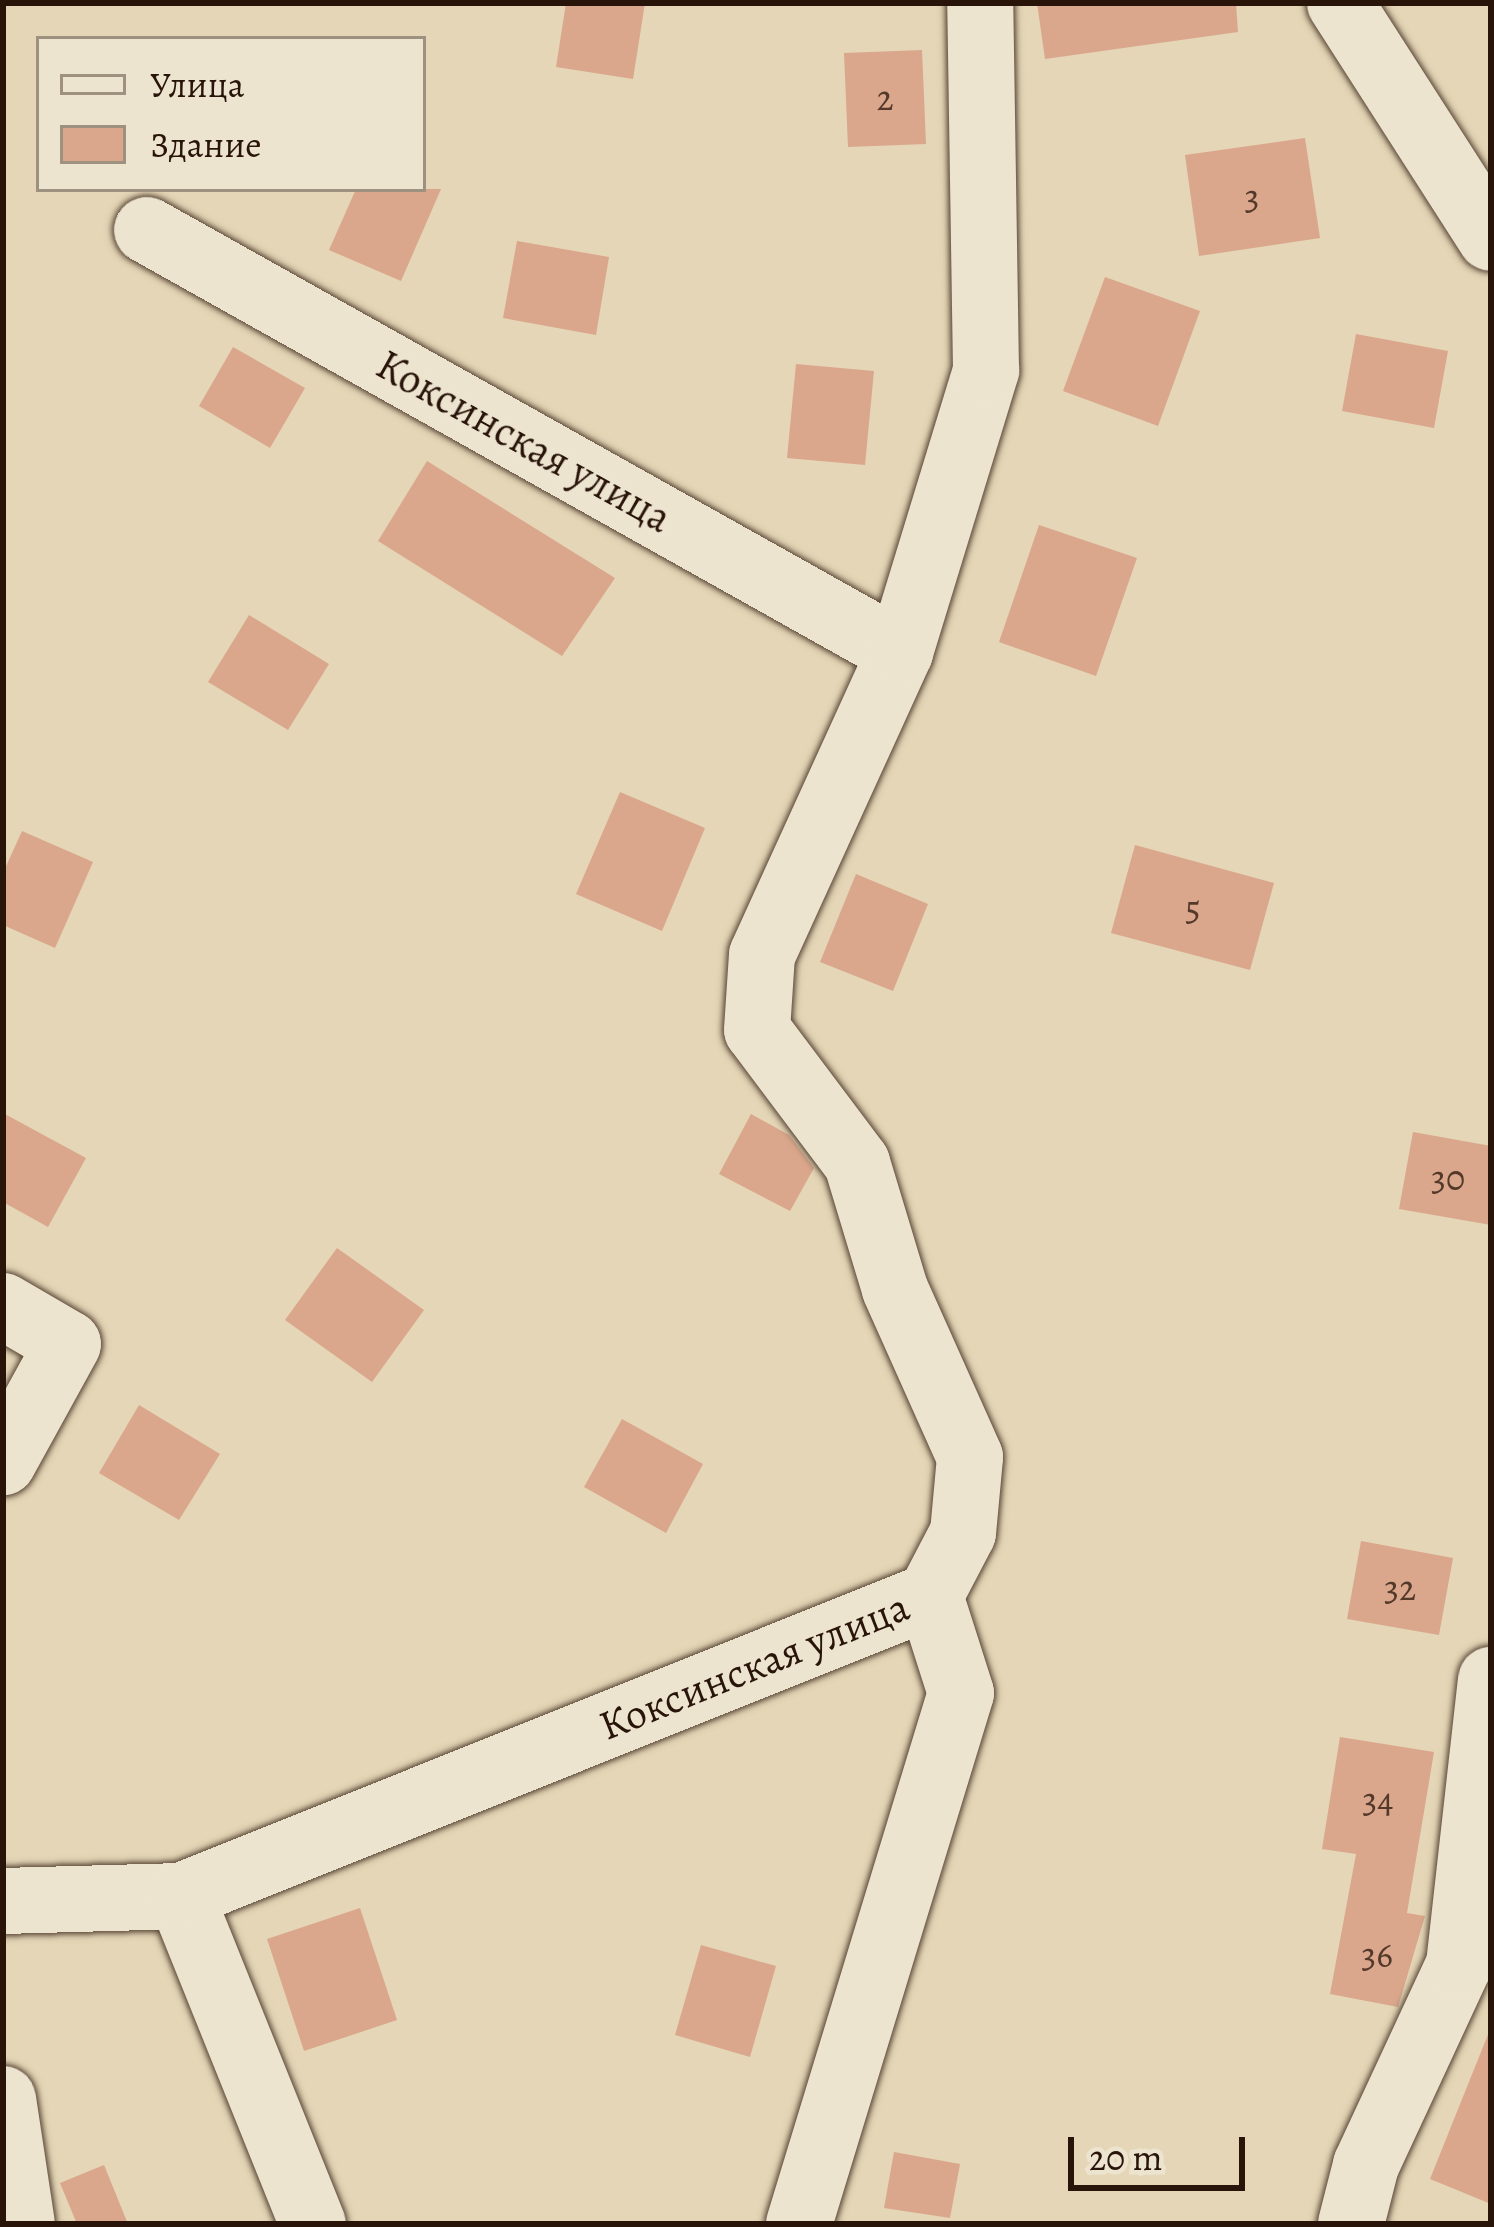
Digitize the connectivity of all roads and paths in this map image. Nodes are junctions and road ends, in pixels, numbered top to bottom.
1 (980, 3) edge
2 (1340, 3) edge
3 (147, 230) dead end
4 (1491, 238) edge
5 (900, 652) junction
6 (3, 1306) edge
7 (3, 1462) edge
8 (930, 1596) junction
9 (1491, 1681) edge
10 (181, 1896) junction
11 (3, 1901) edge
12 (3, 2099) edge
13 (22, 2224) edge
14 (314, 2224) edge
15 (799, 2224) edge
16 (1351, 2224) edge

1 - 5 street, Коксинская улица
2 - 4 street
3 - 5 street, Коксинская улица
5 - 8 street, Коксинская улица
6 - 7 street
8 - 10 street, Коксинская улица
8 - 15 street
9 - 16 street
10 - 11 street, Коксинская улица
10 - 14 street
12 - 13 street

